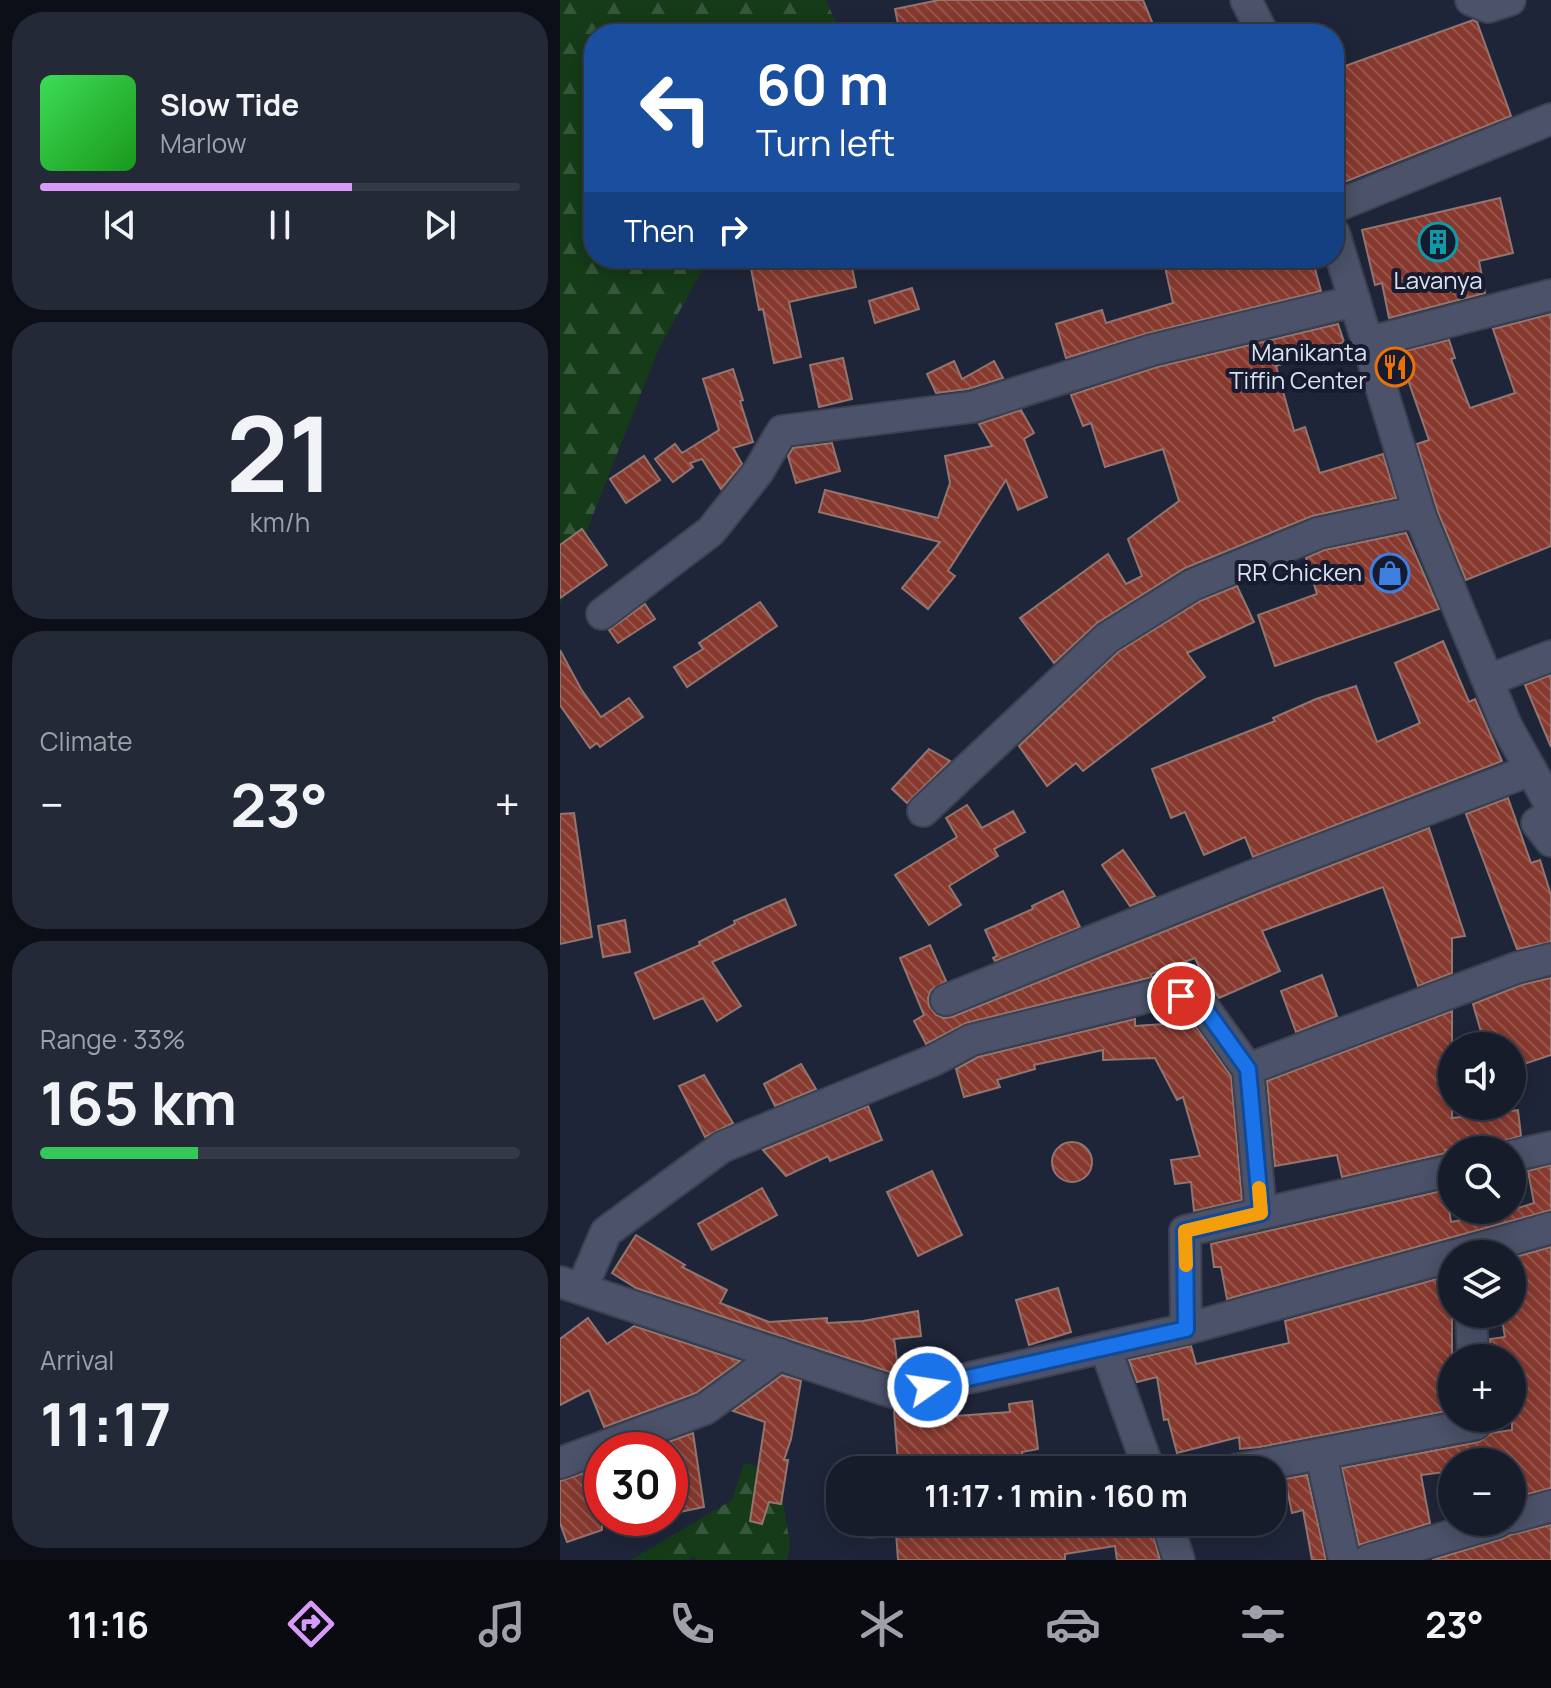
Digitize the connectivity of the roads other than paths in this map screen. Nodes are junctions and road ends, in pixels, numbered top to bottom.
1 (1246, 0) edge
2 (1471, 0) edge
3 (1510, 0) edge
4 (1256, 24) edge
5 (1551, 119) edge
6 (1344, 203) edge
7 (1344, 265) edge
8 (1551, 295) edge
9 (1355, 301) junction
10 (1366, 343) junction
11 (1421, 518) junction
12 (602, 614) dead end
13 (1551, 656) edge
14 (1489, 680) junction
15 (1531, 770) junction
16 (1551, 806) edge
17 (923, 811) dead end
18 (1551, 814) edge
19 (1551, 841) edge
20 (1551, 959) edge
21 (946, 1000) dead end
22 (1248, 1069) junction
23 (1551, 1147) edge
24 (1526, 1153) edge
25 (1438, 1173) edge
26 (1261, 1213) junction
27 (1551, 1228) edge
28 (1510, 1240) edge
29 (1438, 1261) edge
30 (571, 1285) edge
31 (1186, 1329) junction
32 (1105, 1347) junction
33 (780, 1354) junction
34 (1438, 1431) edge
35 (1321, 1454) junction
36 (1144, 1456) edge
37 (1286, 1461) edge
38 (560, 1463) edge
39 (1551, 1506) edge
40 (1526, 1513) edge
41 (1171, 1536) edge
42 (1450, 1536) edge
43 (1179, 1560) edge
44 (1344, 1560) edge
45 (1369, 1560) edge

1 - 4 street
2 - 3 street
5 - 6 street
7 - 9 street
8 - 10 street
9 - 10 street
9 - 12 street
10 - 11 street
11 - 14 street
11 - 17 street
13 - 14 street
14 - 15 street
15 - 16 street
15 - 21 street
18 - 19 street
20 - 22 street
22 - 26 street
22 - 30 street
23 - 24 street
25 - 26 street
26 - 31 street
27 - 28 street
29 - 31 street
30 - 33 street
31 - 32 street
32 - 33 street
32 - 36 street
33 - 38 street
34 - 35 street
35 - 37 street
35 - 44 street
39 - 40 street
41 - 43 street
42 - 45 street

